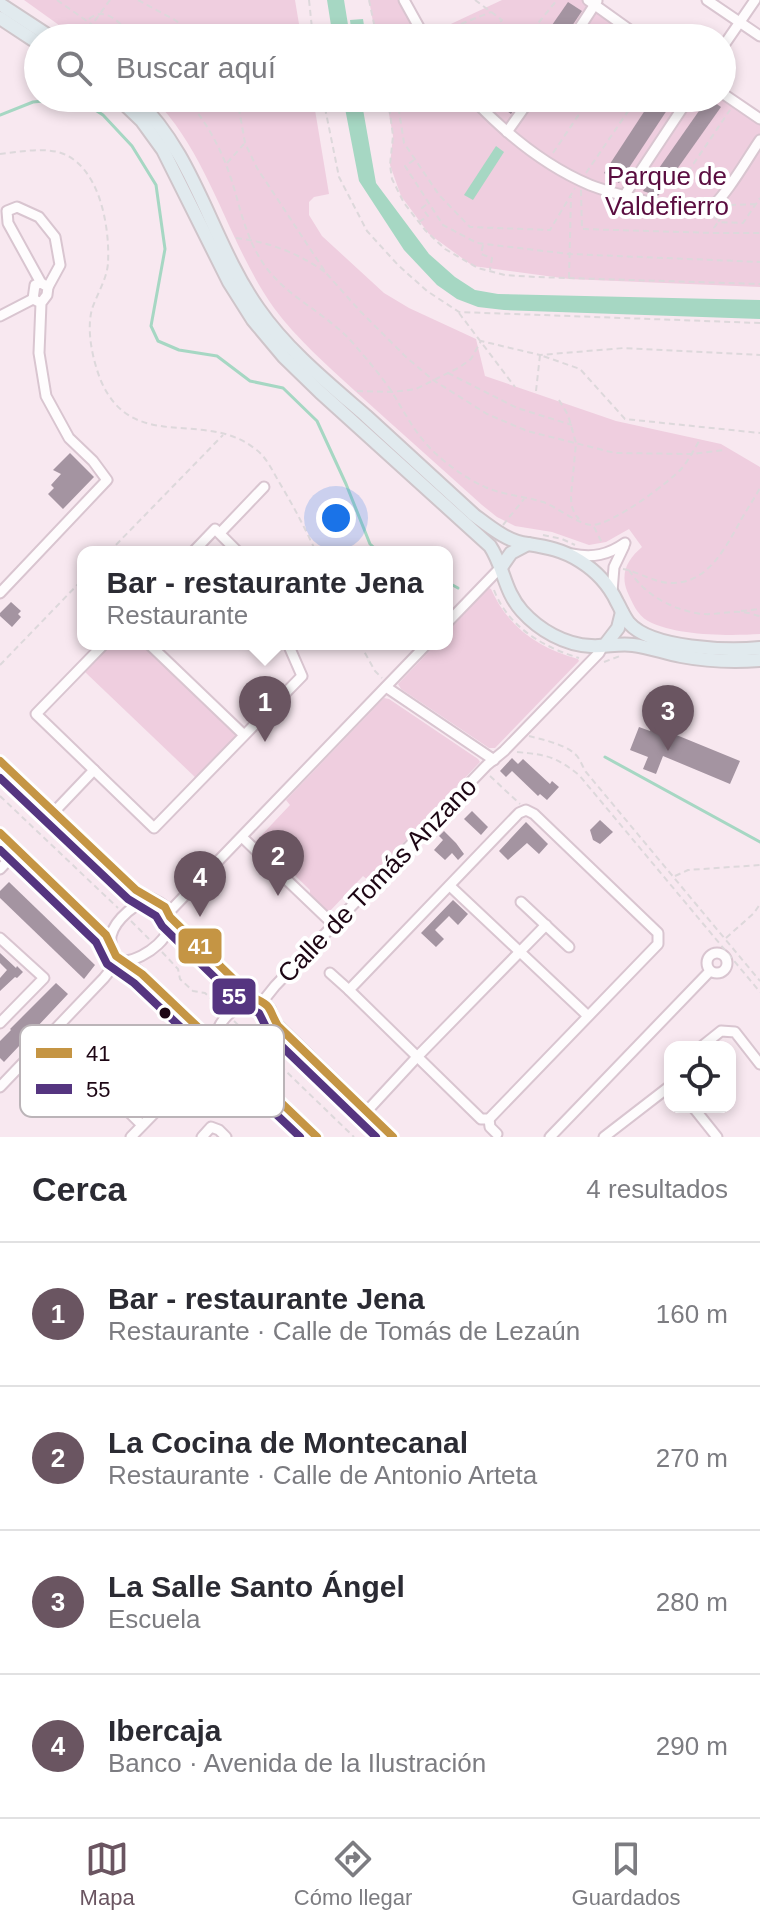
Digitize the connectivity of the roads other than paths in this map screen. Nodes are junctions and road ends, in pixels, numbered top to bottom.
1 (404, 0) edge
2 (707, 0) edge
3 (755, 0) edge
4 (593, 2) edge
5 (0, 4) edge
6 (0, 18) edge
7 (739, 22) junction
8 (31, 24) edge
9 (417, 24) edge
10 (581, 24) edge
11 (622, 24) edge
12 (736, 27) edge
13 (24, 34) edge
14 (760, 36) edge
15 (736, 102) edge
16 (133, 112) edge
17 (148, 112) edge
18 (486, 112) edge
19 (521, 112) edge
20 (680, 112) edge
21 (760, 119) edge
22 (507, 132) junction
23 (760, 140) edge
24 (624, 196) junction
25 (44, 285) junction
26 (37, 301) junction
27 (0, 316) edge
28 (264, 487) dead end
29 (220, 533) junction
30 (531, 539) junction
31 (199, 546) edge
32 (232, 546) edge
33 (566, 554) junction
34 (502, 566) junction
35 (612, 592) junction
36 (0, 593) edge
37 (622, 612) junction
38 (453, 617) edge
39 (604, 645) junction
40 (760, 648) edge
41 (98, 650) edge
42 (155, 650) edge
43 (291, 650) edge
44 (421, 650) edge
45 (760, 660) edge
46 (387, 686) junction
47 (244, 735) junction
48 (494, 760) junction
49 (0, 761) edge
50 (94, 770) junction
51 (54, 812) junction
52 (0, 833) edge
53 (242, 837) junction
54 (18, 850) junction
55 (0, 869) edge
56 (450, 886) junction
57 (150, 899) junction
58 (521, 902) dead end
59 (169, 914) junction
60 (546, 925) junction
61 (335, 926) junction
62 (0, 938) edge
63 (111, 942) junction
64 (569, 947) dead end
65 (520, 952) junction
66 (726, 955) road end
67 (121, 959) junction
68 (330, 973) dead end
69 (349, 990) junction
70 (260, 1001) junction
71 (588, 1016) junction
72 (273, 1020) junction
73 (0, 1023) edge
74 (60, 1025) edge
75 (196, 1025) edge
76 (222, 1025) edge
77 (271, 1025) edge
78 (278, 1025) edge
79 (284, 1031) edge
80 (708, 1041) edge
81 (417, 1057) junction
82 (760, 1064) edge
83 (20, 1067) edge
84 (0, 1087) edge
85 (664, 1091) edge
86 (284, 1105) edge
87 (367, 1111) junction
88 (698, 1113) edge
89 (134, 1117) edge
90 (150, 1117) edge
91 (489, 1119) junction
92 (142, 1125) junction
93 (497, 1134) dead end
94 (131, 1137) edge
95 (202, 1137) edge
96 (226, 1137) edge
97 (317, 1137) edge
98 (393, 1137) edge
99 (550, 1137) edge
100 (604, 1137) edge
101 (717, 1137) edge

1 - 9 street
2 - 7 street
3 - 7 street
4 - 10 street
4 - 11 street
5 - 8 main road
6 - 13 main road
7 - 12 street
7 - 14 street
15 - 21 street
16 - 34 main road
17 - 30 main road
18 - 22 street
19 - 22 street
20 - 24 street
22 - 24 street
23 - 24 street
25 - 25 street
25 - 26 street
26 - 27 street
26 - 36 street
28 - 29 street
29 - 31 street
29 - 32 street
30 - 33 main road
30 - 34 main road
33 - 35 main road
33 - 35 street
34 - 38 street
34 - 39 main road
35 - 37 main road
37 - 39 main road
37 - 40 main road
39 - 45 main road
39 - 48 street, Calle de Tomás Anzano
41 - 50 street
42 - 47 street
43 - 47 street
44 - 46 street
46 - 48 street, Calle de Tomás Anzano
46 - 53 street
47 - 50 street
48 - 61 street, Calle de Tomás Anzano
49 - 51 street
50 - 51 street
51 - 57 street
52 - 54 street
53 - 59 street
53 - 61 street
54 - 55 street
54 - 63 street
56 - 65 street
56 - 69 street
56 - 71 street
57 - 59 street
57 - 63 street
58 - 60 street
59 - 67 street
59 - 70 street
60 - 64 street
60 - 65 street
61 - 70 street, Calle de Tomás Anzano
62 - 73 street
63 - 67 street
65 - 71 street
65 - 81 street
66 - 99 street
67 - 74 street
67 - 75 street
68 - 69 street
69 - 81 street
70 - 72 street
70 - 76 street
71 - 91 street
72 - 77 street
72 - 78 street
79 - 87 street
80 - 82 street
81 - 87 street
81 - 91 street
83 - 84 street
85 - 100 street
86 - 97 street
87 - 98 street
88 - 101 street
89 - 92 street
90 - 92 street
91 - 93 street
92 - 94 street
95 - 96 street

